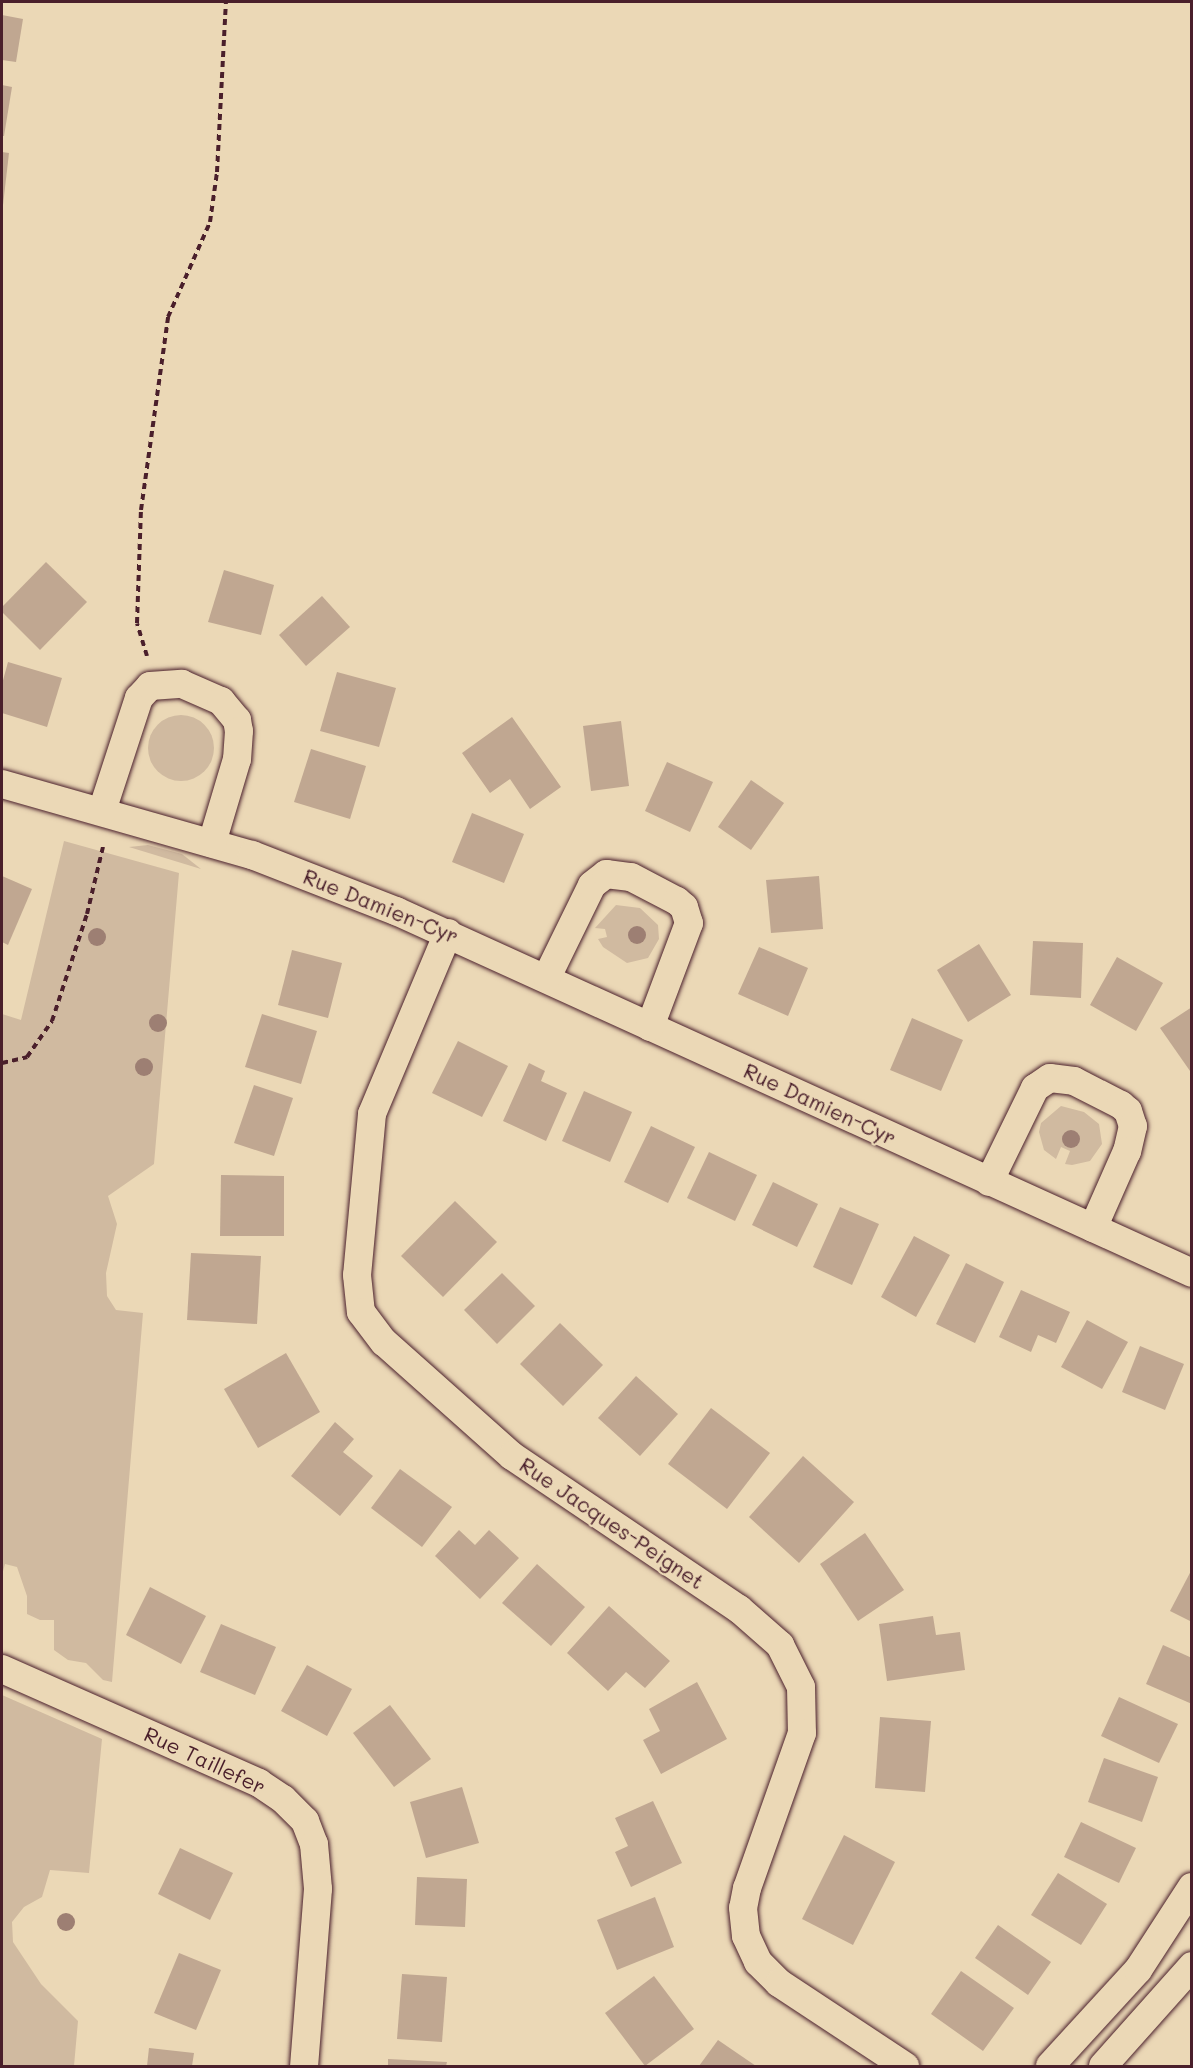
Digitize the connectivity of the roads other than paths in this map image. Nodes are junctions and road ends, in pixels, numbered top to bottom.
1 (2, 784) edge
2 (102, 811) junction
3 (212, 843) junction
4 (448, 933) junction
5 (547, 977) junction
6 (650, 1027) junction
7 (989, 1182) junction
8 (1093, 1228) junction
9 (1191, 1273) edge
10 (2, 1669) edge
11 (1191, 1887) edge
12 (1191, 1966) edge
13 (304, 2067) edge
14 (905, 2067) edge
15 (1050, 2067) edge
16 (1103, 2067) edge

1 - 2 street, Rue Damien-Cyr
2 - 3 street, Rue Damien-Cyr
2 - 3 street
3 - 4 street, Rue Damien-Cyr
4 - 5 street, Rue Damien-Cyr
4 - 14 street, Rue Jacques-Peignet
5 - 6 street, Rue Damien-Cyr
5 - 6 street
6 - 7 street, Rue Damien-Cyr
7 - 8 street, Rue Damien-Cyr
7 - 8 street
8 - 9 street, Rue Damien-Cyr
10 - 13 street, Rue Taillefer
11 - 15 street
12 - 16 street

